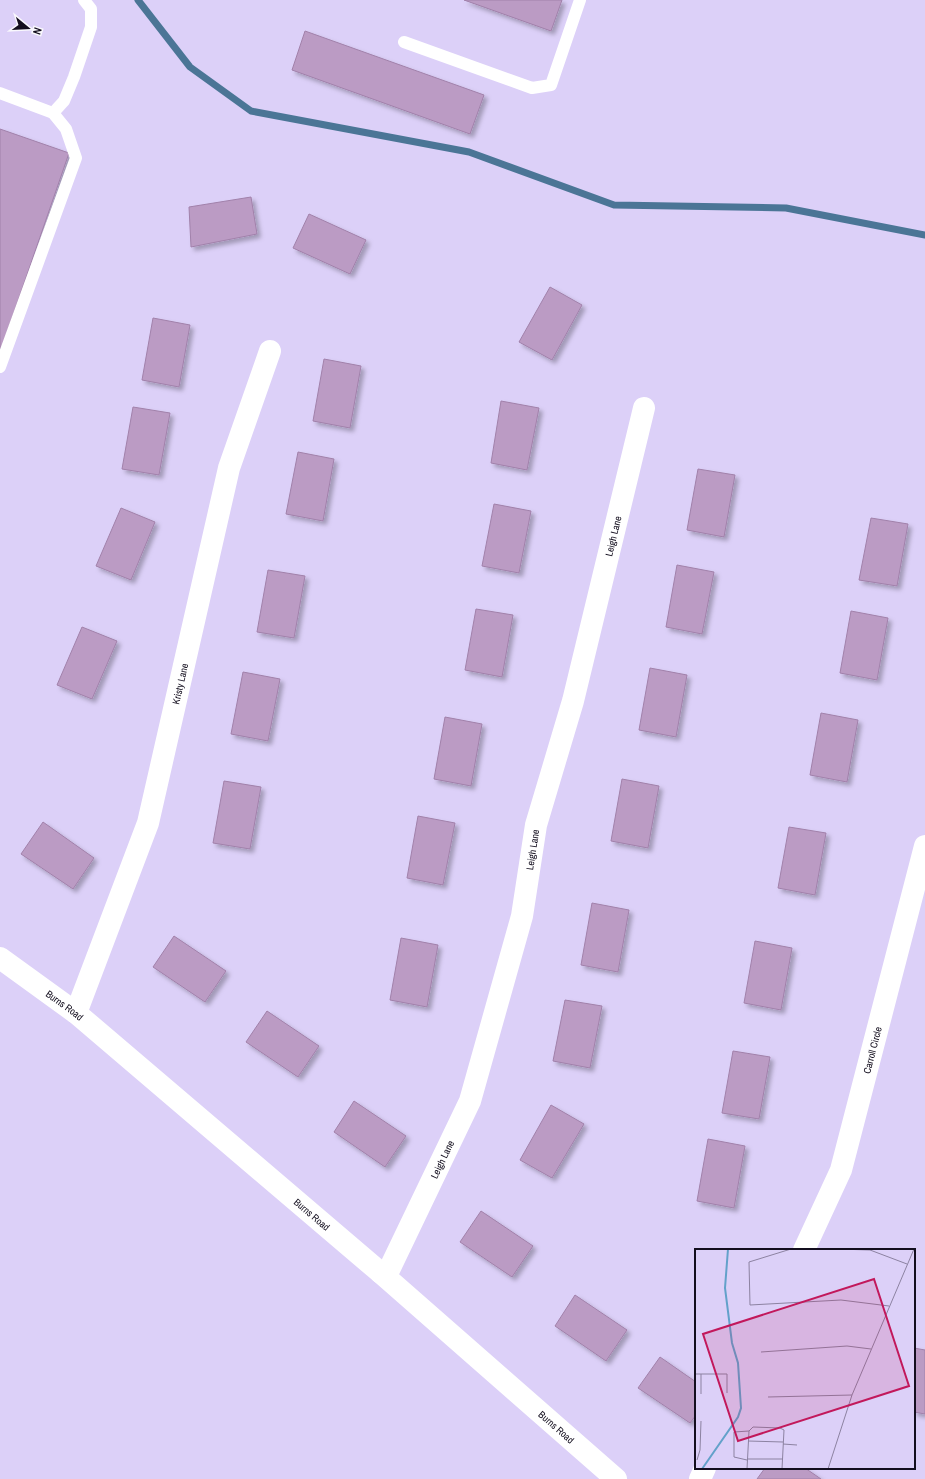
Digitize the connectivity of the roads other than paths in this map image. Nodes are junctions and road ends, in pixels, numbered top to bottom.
1 (84, 0) edge
2 (580, 0) edge
3 (404, 42) dead end
4 (0, 93) edge
5 (53, 113) junction
6 (270, 350) dead end
7 (0, 367) edge
8 (644, 408) dead end
9 (925, 846) edge
10 (0, 958) edge
11 (76, 1013) junction
12 (804, 1249) edge
13 (381, 1274) junction
14 (705, 1469) edge
15 (616, 1479) edge
16 (700, 1479) edge

1 - 5 lane
2 - 3 lane
4 - 5 lane
5 - 7 lane
6 - 11 street, Kristy Lane
8 - 13 street, Leigh Lane
9 - 12 street, Carroll Circle
10 - 11 street, Burns Road
11 - 13 street, Burns Road
13 - 15 street, Burns Road
14 - 16 street

